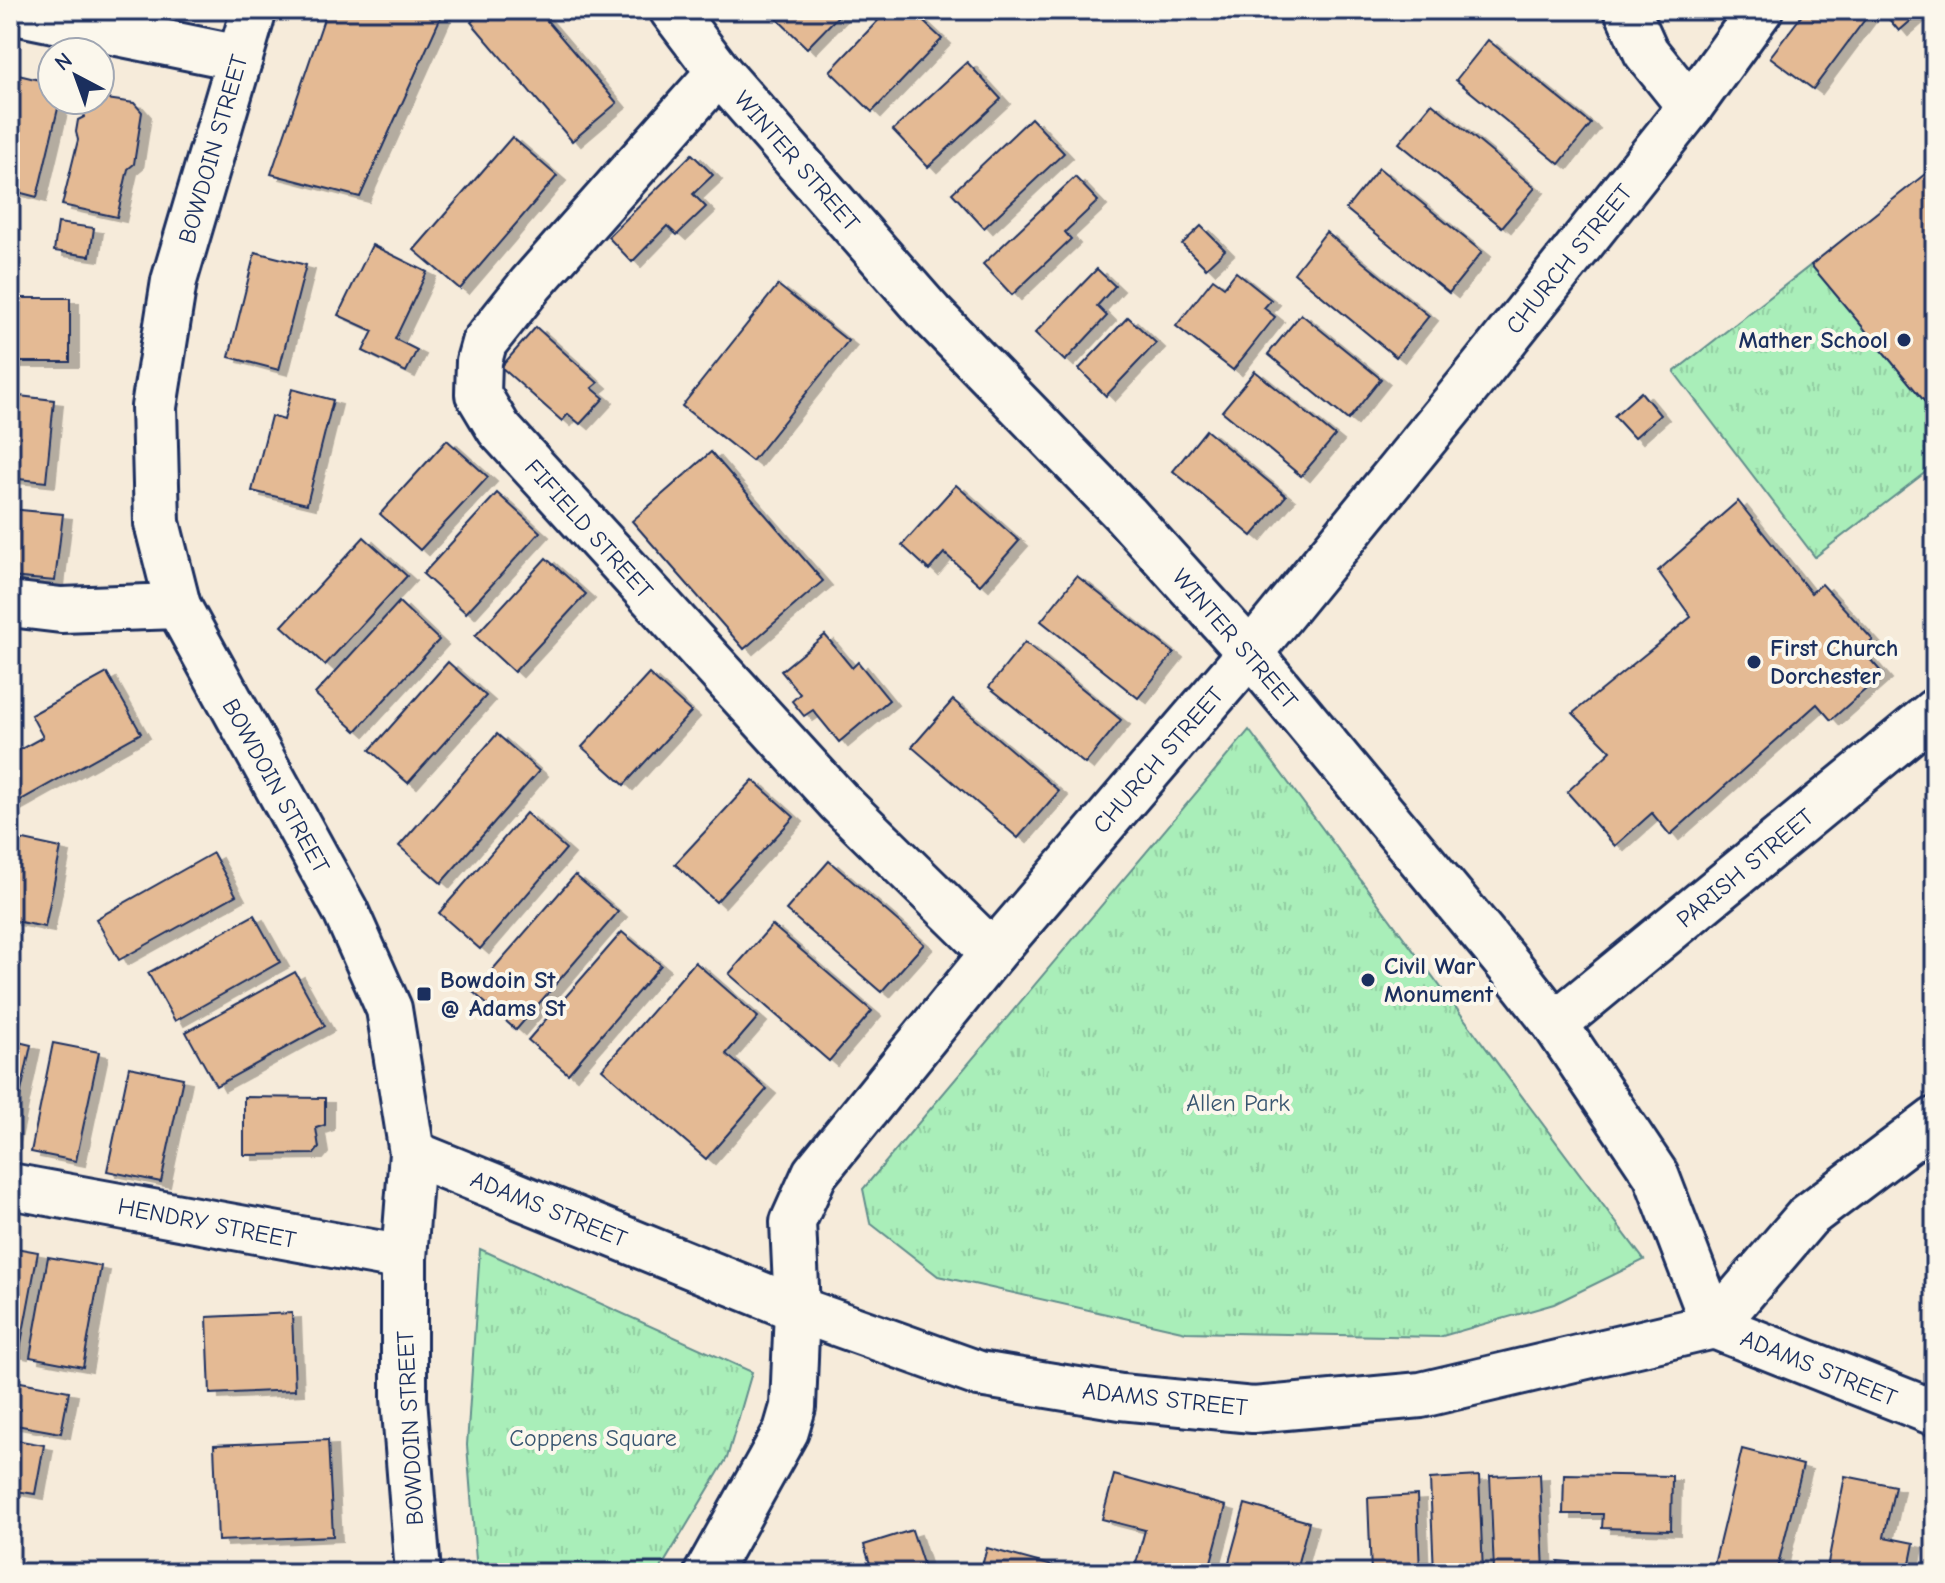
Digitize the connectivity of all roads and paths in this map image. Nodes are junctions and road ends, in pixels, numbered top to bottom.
1 (254, 10) edge
2 (672, 10) edge
3 (1627, 10) edge
4 (1760, 10) edge
5 (10, 11) edge
6 (240, 58) junction
7 (719, 72) junction
8 (1690, 107) junction
9 (10, 604) edge
10 (178, 606) junction
11 (1250, 653) junction
12 (1935, 711) edge
13 (993, 953) junction
14 (1555, 1024) junction
15 (1935, 1120) edge
16 (412, 1153) junction
17 (10, 1186) edge
18 (404, 1258) junction
19 (797, 1309) junction
20 (1714, 1326) junction
21 (1935, 1413) edge
22 (418, 1573) edge
23 (707, 1573) edge

1 - 6 street, BOWDOIN STREET
2 - 7 street, WINTER STREET
3 - 8 street
4 - 8 street, CHURCH STREET
5 - 6 street
6 - 10 street, BOWDOIN STREET
7 - 11 street, WINTER STREET
7 - 13 street, FIFIELD STREET
8 - 11 street, CHURCH STREET
9 - 10 street
10 - 16 street, BOWDOIN STREET
11 - 13 street, CHURCH STREET
11 - 14 street, WINTER STREET
12 - 14 street, PARISH STREET
13 - 19 street, CHURCH STREET
14 - 20 street, WINTER STREET
15 - 20 street
16 - 18 street, BOWDOIN STREET
16 - 19 street, ADAMS STREET
17 - 18 street, HENDRY STREET
18 - 22 street, BOWDOIN STREET
19 - 20 street, ADAMS STREET
19 - 23 street, CHURCH STREET
20 - 21 street, ADAMS STREET

